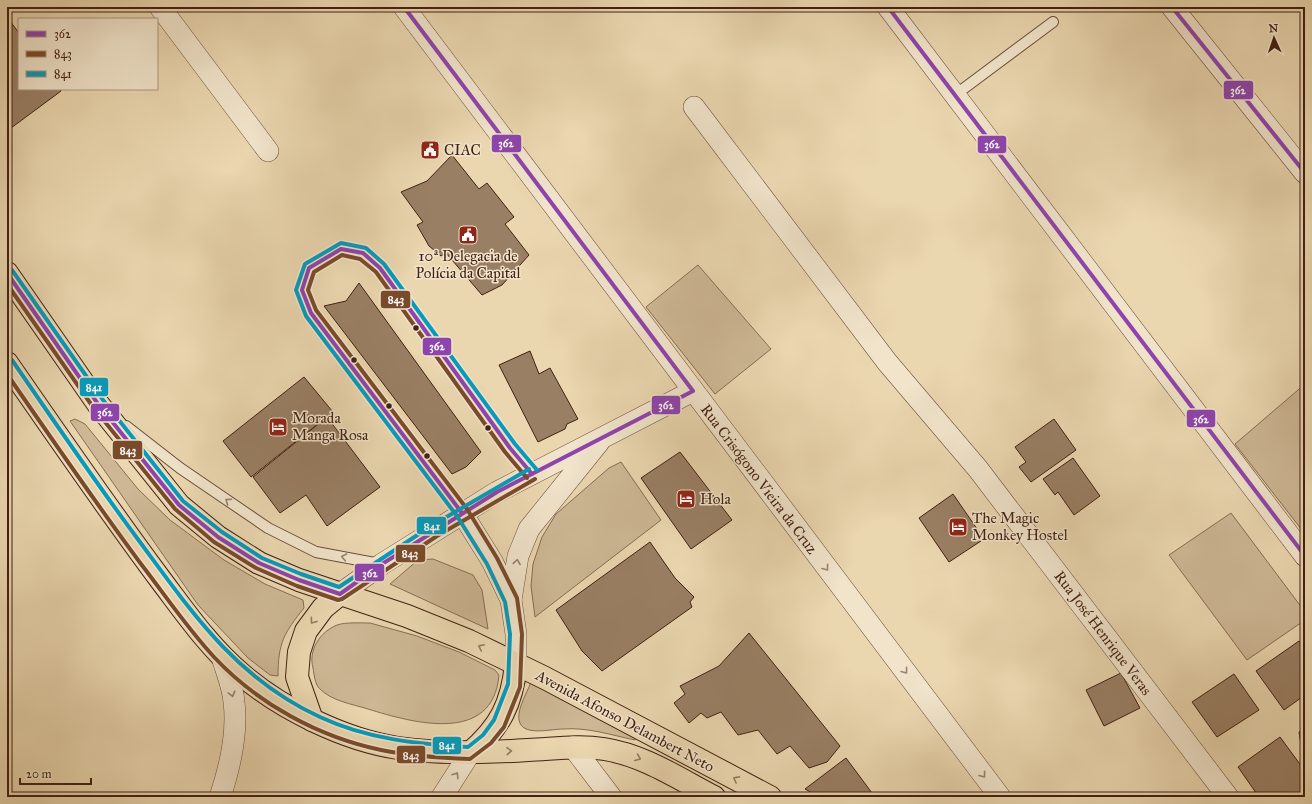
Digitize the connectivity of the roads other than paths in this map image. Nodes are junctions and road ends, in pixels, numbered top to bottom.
1 (160, 7) edge
2 (404, 7) edge
3 (888, 7) edge
4 (1172, 7) edge
5 (1053, 22) dead end
6 (955, 95) junction
7 (694, 107) dead end
8 (268, 151) dead end
9 (1305, 173) edge
10 (7, 273) edge
11 (14, 293) edge
12 (7, 363) edge
13 (693, 392) junction
14 (98, 404) junction
15 (604, 436) junction
16 (532, 474) junction
17 (462, 513) junction
18 (1305, 556) edge
19 (382, 564) junction
20 (340, 594) junction
21 (511, 600) junction
22 (222, 657) junction
23 (516, 664) junction
24 (312, 720) junction
25 (574, 747) junction
26 (470, 753) junction
27 (220, 797) edge
28 (442, 797) edge
29 (611, 797) edge
30 (714, 797) edge
31 (770, 797) edge
32 (1000, 797) edge
33 (1228, 797) edge

1 - 8 street
2 - 13 street, Rua Crisógono Vieira da Cruz
3 - 6 street
4 - 9 street
5 - 6 lane
6 - 18 street
7 - 33 street, Rua José Henrique Veras
10 - 11 main road, Avenida Afonso Delambert Neto
11 - 14 main road, Avenida Afonso Delambert Neto
12 - 22 main road, Avenida Afonso Delambert Neto
13 - 15 street
13 -> 32 street, Rua Crisógono Vieira da Cruz
19 -> 14 lane
14 - 20 main road, Avenida Afonso Delambert Neto
15 - 16 street
21 -> 15 street
16 - 17 street
16 - 17 lane
17 - 19 street
17 - 21 street
19 - 20 street
23 -> 20 main road, Avenida Afonso Delambert Neto
20 -> 24 main road
21 - 23 street
22 - 24 main road, Avenida Afonso Delambert Neto
22 -> 27 street
23 - 26 main road
31 -> 23 main road, Avenida Afonso Delambert Neto
24 - 26 main road, Avenida Afonso Delambert Neto
26 -> 25 main road, Avenida Afonso Delambert Neto
25 - 29 street
25 -> 30 main road, Avenida Afonso Delambert Neto
28 -> 26 street

